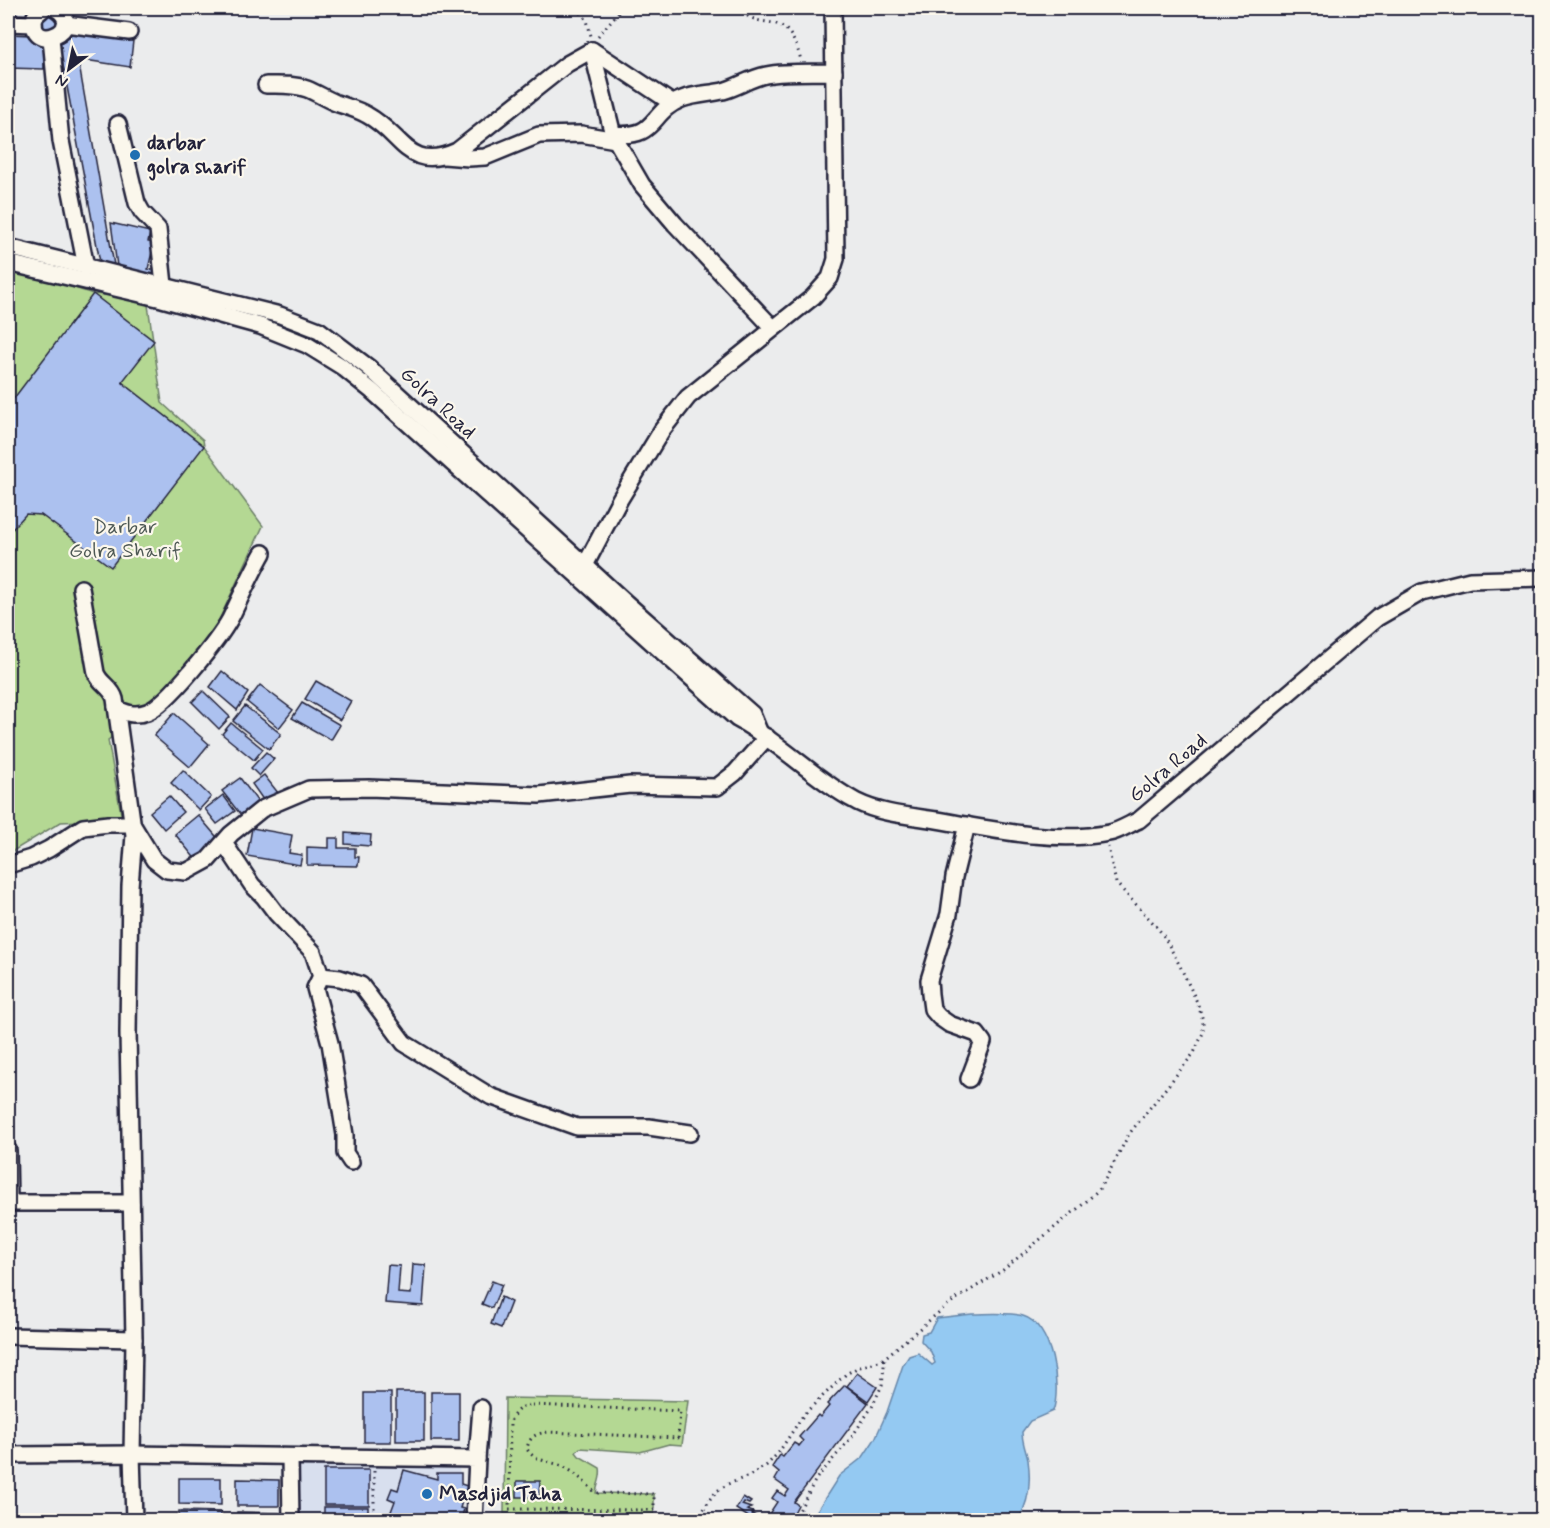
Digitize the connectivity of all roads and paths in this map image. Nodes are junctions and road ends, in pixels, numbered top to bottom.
1 (44, 8) edge
2 (55, 8) edge
3 (588, 8) edge
4 (622, 8) edge
5 (738, 8) edge
6 (833, 8) edge
7 (578, 9) edge
8 (8, 23) edge
9 (34, 24) junction
10 (65, 24) junction
11 (129, 32) dead end
12 (51, 38) junction
13 (592, 50) junction
14 (834, 72) junction
15 (803, 73) junction
16 (266, 85) dead end
17 (672, 104) junction
18 (118, 124) dead end
19 (614, 137) junction
20 (444, 156) junction
21 (8, 248) edge
22 (8, 263) edge
23 (86, 267) junction
24 (164, 285) junction
25 (773, 328) junction
26 (263, 553) dead end
27 (582, 571) junction
28 (1542, 578) edge
29 (81, 588) dead end
30 (116, 707) junction
31 (763, 734) junction
32 (132, 824) junction
33 (967, 825) junction
34 (1106, 833) junction
35 (224, 843) junction
36 (8, 865) edge
37 (321, 976) junction
38 (969, 1079) dead end
39 (690, 1133) dead end
40 (8, 1150) edge
41 (351, 1162) dead end
42 (8, 1203) edge
43 (131, 1203) junction
44 (8, 1336) edge
45 (134, 1339) junction
46 (885, 1357) junction
47 (482, 1408) dead end
48 (132, 1454) junction
49 (8, 1455) edge
50 (290, 1457) junction
51 (374, 1457) junction
52 (477, 1459) junction
53 (509, 1509) joint
54 (134, 1521) edge
55 (291, 1521) edge
56 (374, 1521) edge
57 (474, 1521) edge
58 (698, 1521) edge
59 (794, 1521) edge

1 - 9 street
2 - 10 street
3 - 7 path
4 - 7 path
5 - 15 path
6 - 14 street
8 - 9 street
9 - 12 street
10 - 11 street
10 - 12 street
12 - 23 street
13 - 17 street
13 - 19 street
13 - 20 street
14 - 15 street
14 - 25 street
15 - 17 street
16 - 20 street
17 - 19 street
18 - 24 street
19 - 20 street
19 - 25 street
21 - 23 street, Golra Road
22 - 27 street, Golra Road
23 - 24 street, Golra Road
24 - 27 street, Golra Road
25 - 27 street
26 - 30 street
27 - 31 street, Golra Road
28 - 34 street, Golra Road
29 - 30 street
30 - 32 street
31 - 33 street, Golra Road
31 - 35 street
32 - 35 street
32 - 36 street
32 - 43 street
33 - 34 street, Golra Road
33 - 38 street
34 - 46 path
35 - 37 street
37 - 39 street
37 - 41 street
40 - 42 street
42 - 43 street
43 - 45 street
44 - 45 street
45 - 48 street
46 - 58 path
46 - 59 path
47 - 52 street
48 - 49 street
48 - 50 street
48 - 54 street
50 - 51 street
50 - 55 street
51 - 52 street
51 - 56 path
52 - 57 street
53 - 53 path

